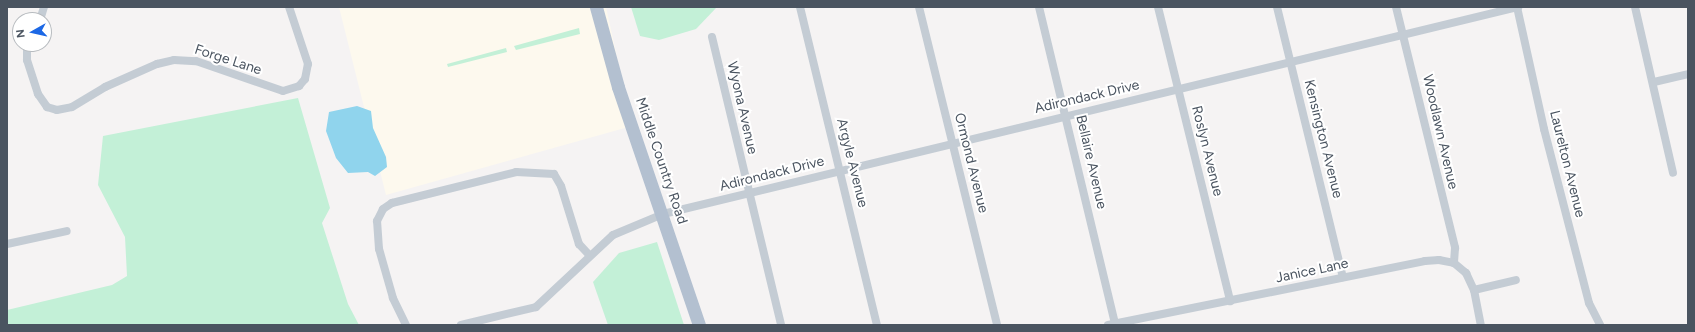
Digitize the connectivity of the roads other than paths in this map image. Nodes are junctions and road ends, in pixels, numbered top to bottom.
1 (289, 7) edge
2 (596, 7) edge
3 (800, 7) edge
4 (919, 7) edge
5 (1038, 7) edge
6 (1158, 7) edge
7 (1277, 7) edge
8 (1396, 7) edge
9 (1517, 7) edge
10 (1634, 7) edge
11 (1404, 36) junction
12 (712, 37) dead end
13 (26, 52) edge
14 (1291, 62) junction
15 (1688, 74) edge
16 (1654, 82) junction
17 (1178, 89) junction
18 (1066, 115) junction
19 (952, 143) junction
20 (840, 170) junction
21 (1673, 173) dead end
22 (748, 193) junction
23 (663, 214) junction
24 (67, 231) dead end
25 (7, 244) edge
26 (590, 256) junction
27 (1454, 263) junction
28 (1343, 277) junction
29 (1516, 280) dead end
30 (1474, 290) junction
31 (1230, 301) junction
32 (1111, 324) edge
33 (406, 325) edge
34 (461, 325) edge
35 (699, 325) edge
36 (781, 325) edge
37 (877, 325) edge
38 (997, 325) edge
39 (1481, 325) edge
40 (1600, 325) edge

1 - 13 street, Forge Lane
2 - 23 main road, Middle Country Road
3 - 20 street, Argyle Avenue
4 - 19 street, Ormond Avenue
5 - 18 street, Bellaire Avenue
6 - 17 street, Roslyn Avenue
7 - 14 street, Kensington Avenue
8 - 11 street, Woodlawn Avenue
9 - 11 street, Adirondack Drive
9 - 40 street, Laurelton Avenue
10 - 16 street
11 - 14 street, Adirondack Drive
11 - 27 street, Woodlawn Avenue
12 - 22 street, Wyona Avenue
14 - 17 street, Adirondack Drive
14 - 28 street, Kensington Avenue
15 - 16 street
16 - 21 street
17 - 18 street, Adirondack Drive
17 - 31 street, Roslyn Avenue
18 - 19 street, Adirondack Drive
18 - 32 street, Bellaire Avenue
19 - 20 street, Adirondack Drive
19 - 38 street, Ormond Avenue
20 - 22 street, Adirondack Drive
20 - 37 street, Argyle Avenue
22 - 23 street, Adirondack Drive
22 - 36 street, Wyona Avenue
23 - 26 street, Adirondack Drive
23 - 35 main road, Middle Country Road
24 - 25 street
26 - 33 street
26 - 34 street, Adirondack Drive
27 - 28 street, Janice Lane
27 - 30 street
28 - 31 street, Janice Lane
29 - 30 street
30 - 39 street
31 - 32 street, Janice Lane

